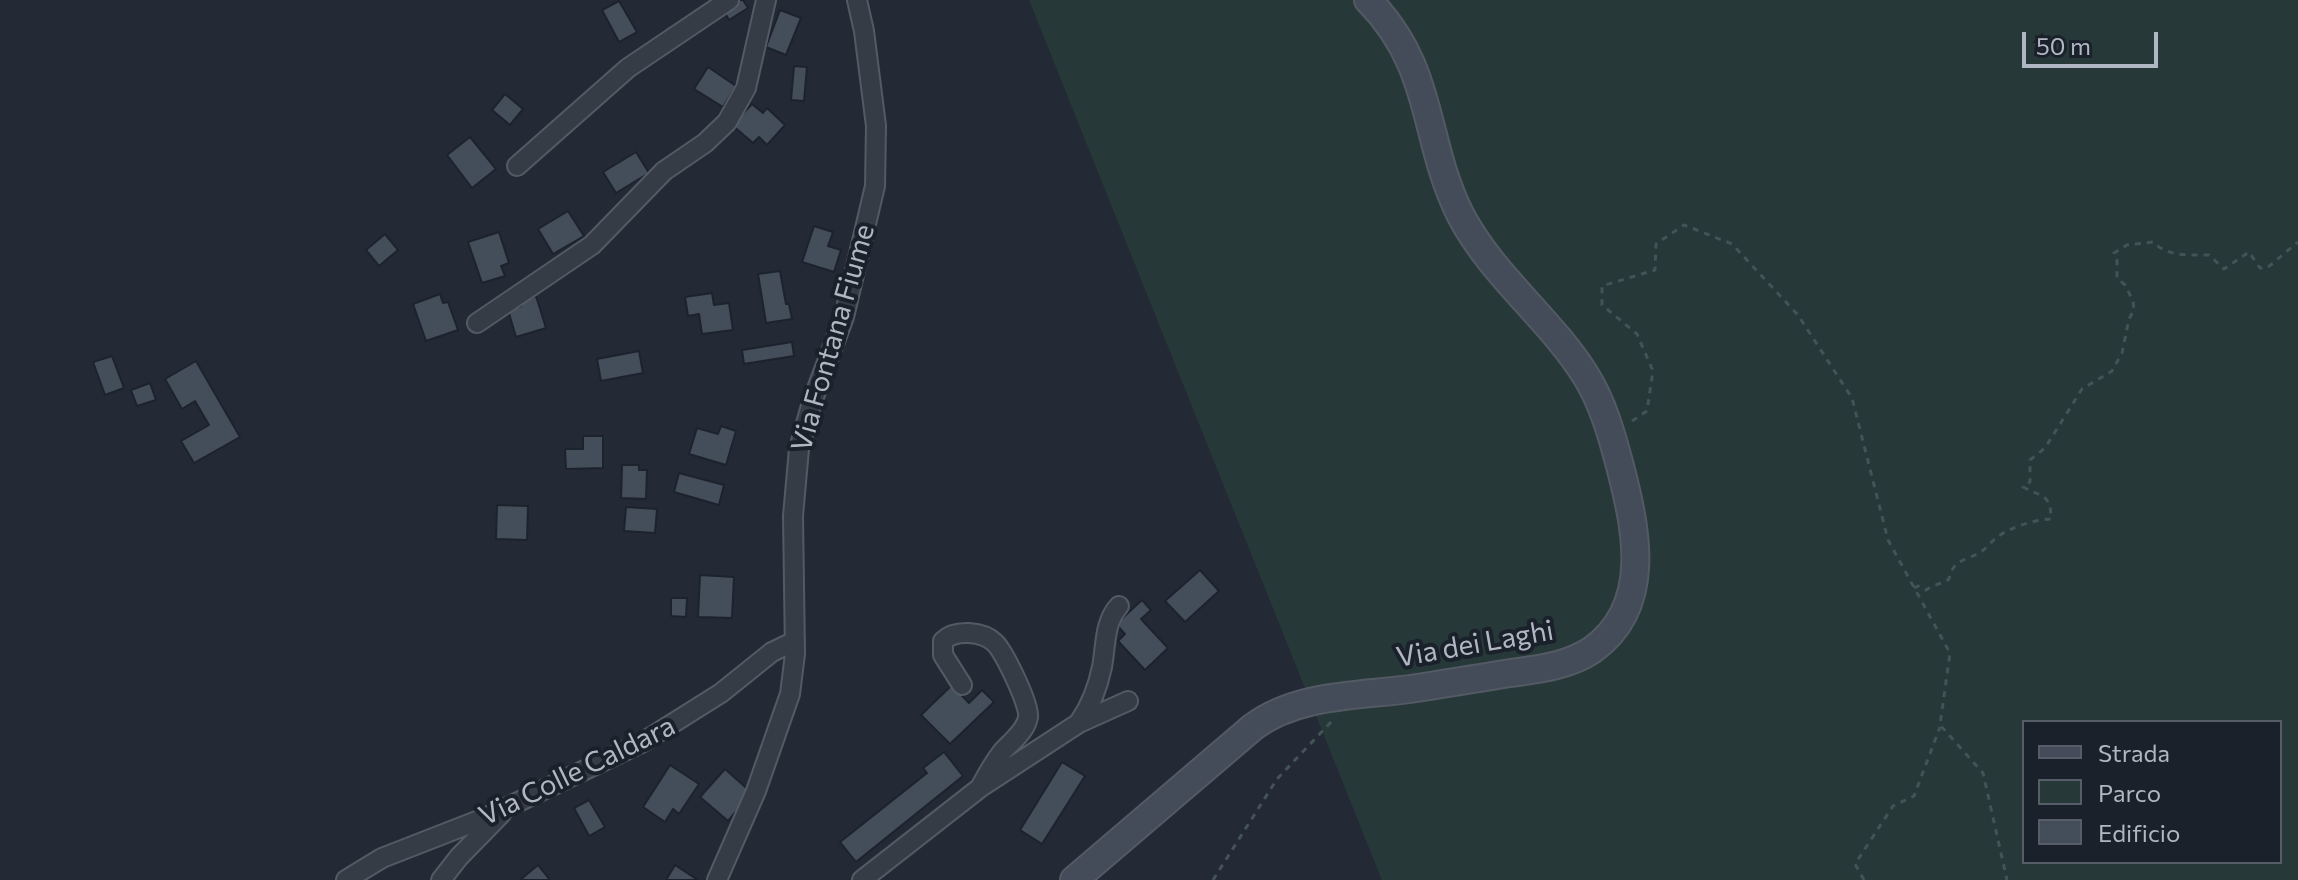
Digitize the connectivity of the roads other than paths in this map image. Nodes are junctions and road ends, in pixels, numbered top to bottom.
1 (729, 0) edge
2 (766, 0) edge
3 (857, 0) edge
4 (1368, 0) edge
5 (517, 166) dead end
6 (477, 323) dead end
7 (1119, 606) dead end
8 (795, 636) junction
9 (962, 685) dead end
10 (1128, 701) dead end
11 (1079, 723) junction
12 (981, 787) junction
13 (509, 807) junction
14 (346, 880) edge
15 (441, 880) edge
16 (717, 880) edge
17 (862, 880) edge
18 (1074, 880) edge

1 - 5 street
2 - 6 street
3 - 8 street, Via Fontana Fiume
4 - 18 main road, Via dei Laghi
7 - 11 street
8 - 13 street, Via Colle Caldara
8 - 16 street, Via Fontana Fiume
9 - 12 street
10 - 11 street
11 - 12 street
12 - 17 street
13 - 14 street, Via Colle Caldara
13 - 15 street

